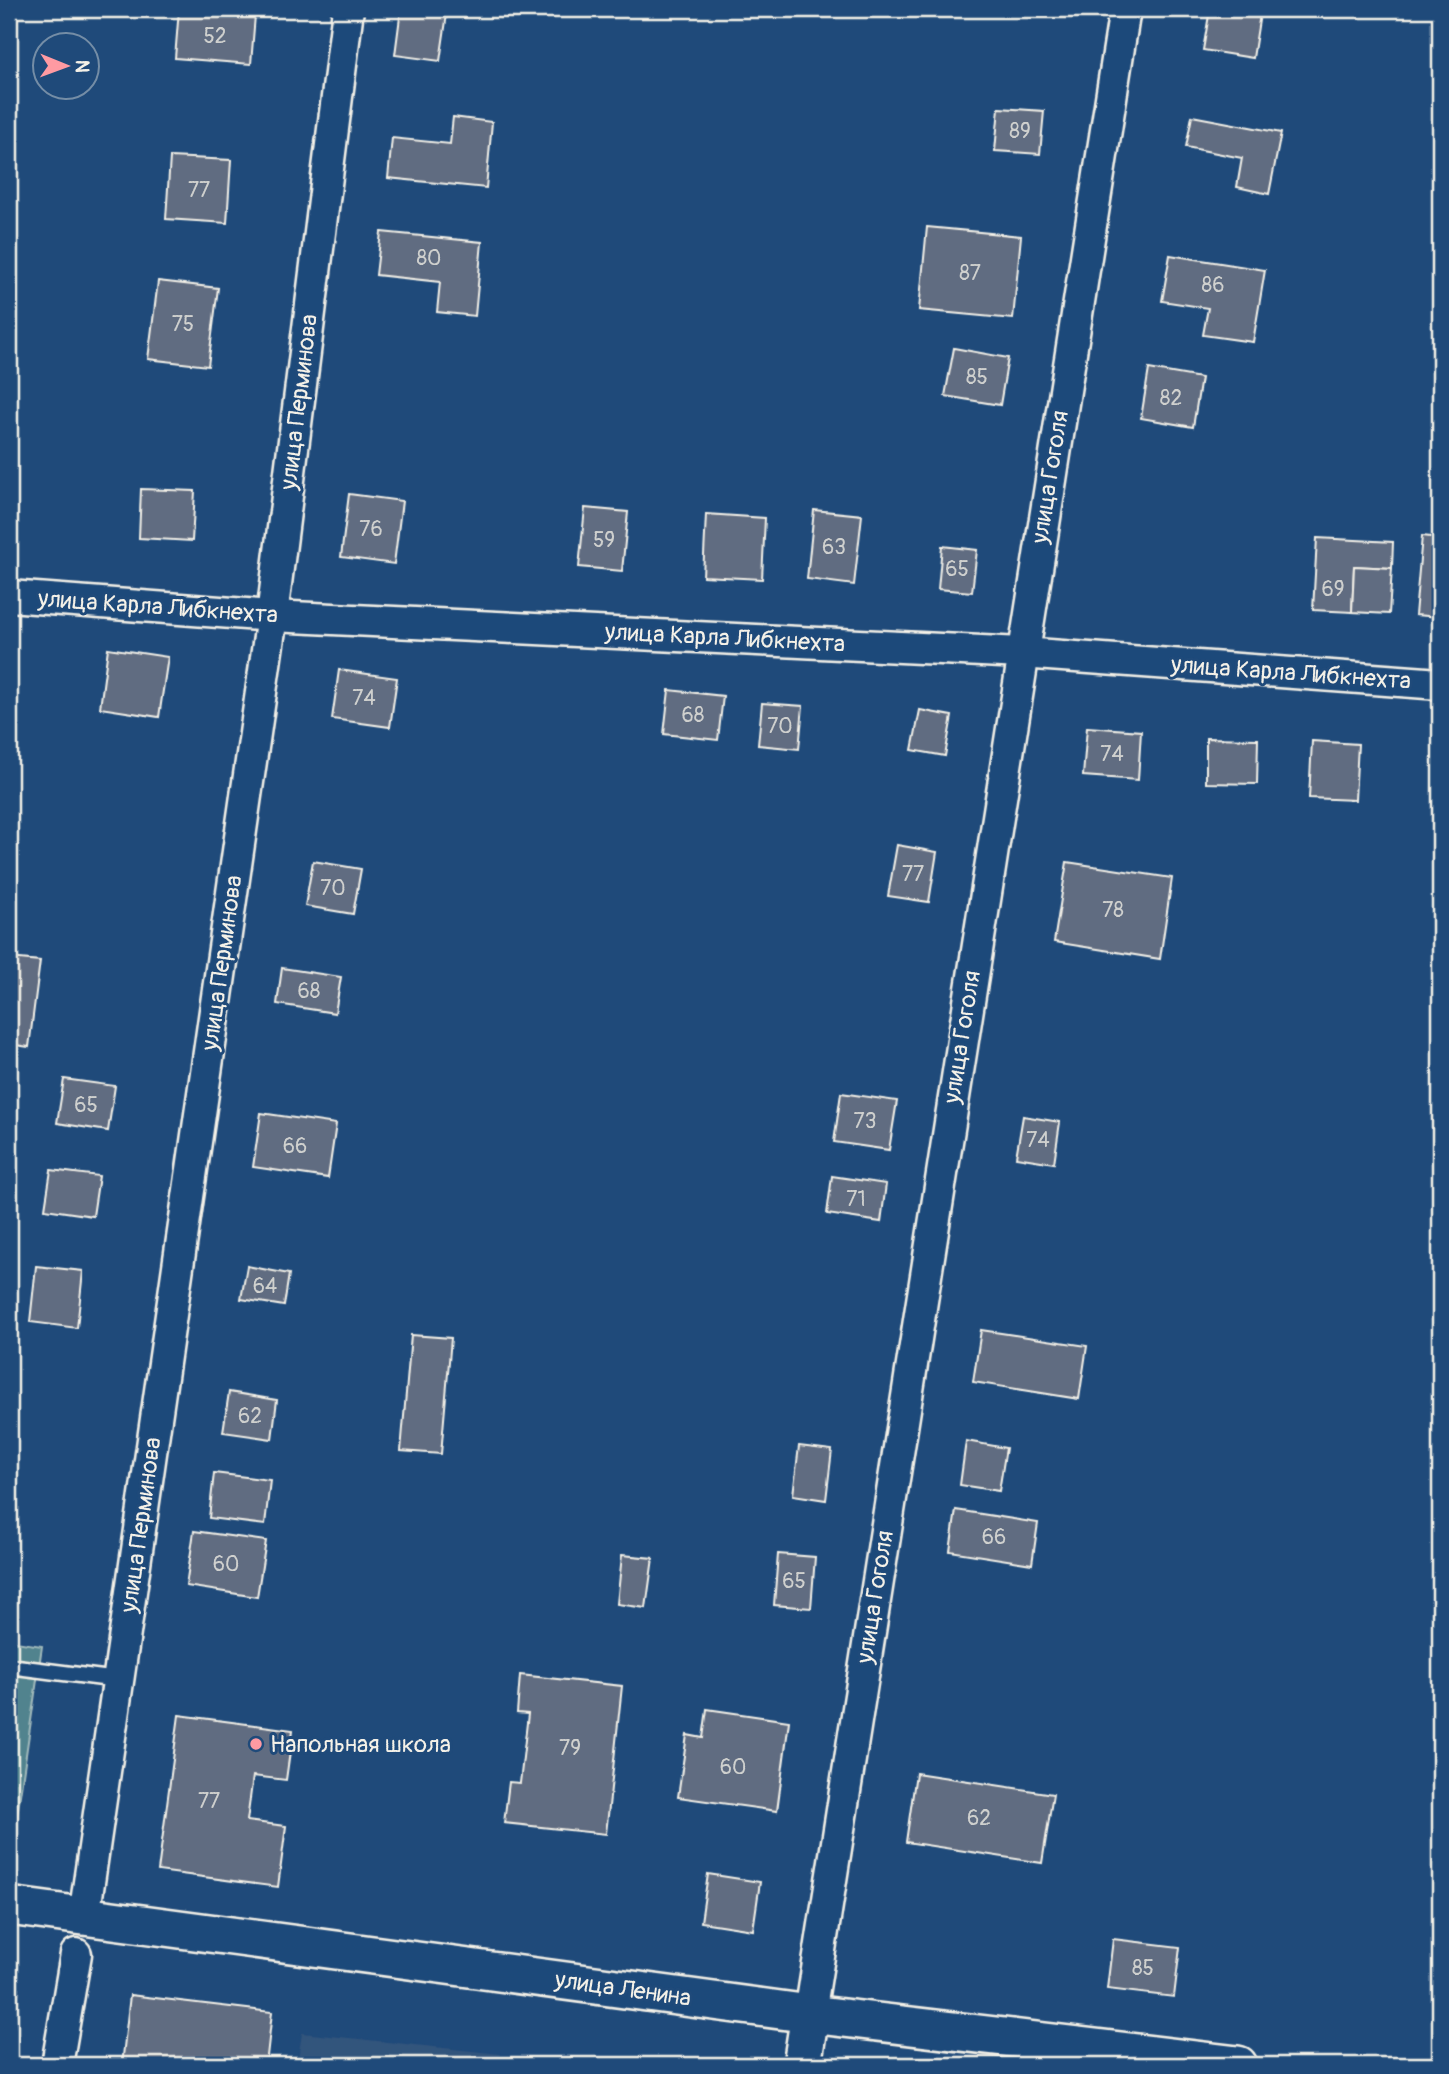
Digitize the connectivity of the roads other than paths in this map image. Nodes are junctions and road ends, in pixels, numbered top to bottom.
1 (348, 9) edge
2 (1125, 9) edge
3 (9, 596) edge
4 (272, 616) junction
5 (1022, 653) junction
6 (1440, 684) edge
7 (9, 1667) edge
8 (118, 1680) junction
9 (9, 1906) edge
10 (84, 1916) junction
11 (76, 1954) dead end
12 (810, 2014) junction
13 (57, 2065) edge
14 (802, 2065) edge
15 (1238, 2065) edge

1 - 4 street, улица Перминова
2 - 5 street, улица Гоголя
3 - 4 street, улица Карла Либкнехта
4 - 5 street, улица Карла Либкнехта
4 - 8 street, улица Перминова
5 - 6 street, улица Карла Либкнехта
5 - 12 street, улица Гоголя
7 - 8 lane
8 - 10 street, улица Перминова
9 - 10 street, улица Ленина
10 - 12 street, улица Ленина
11 - 13 street
12 - 14 street, улица Гоголя
12 - 15 street, улица Ленина

